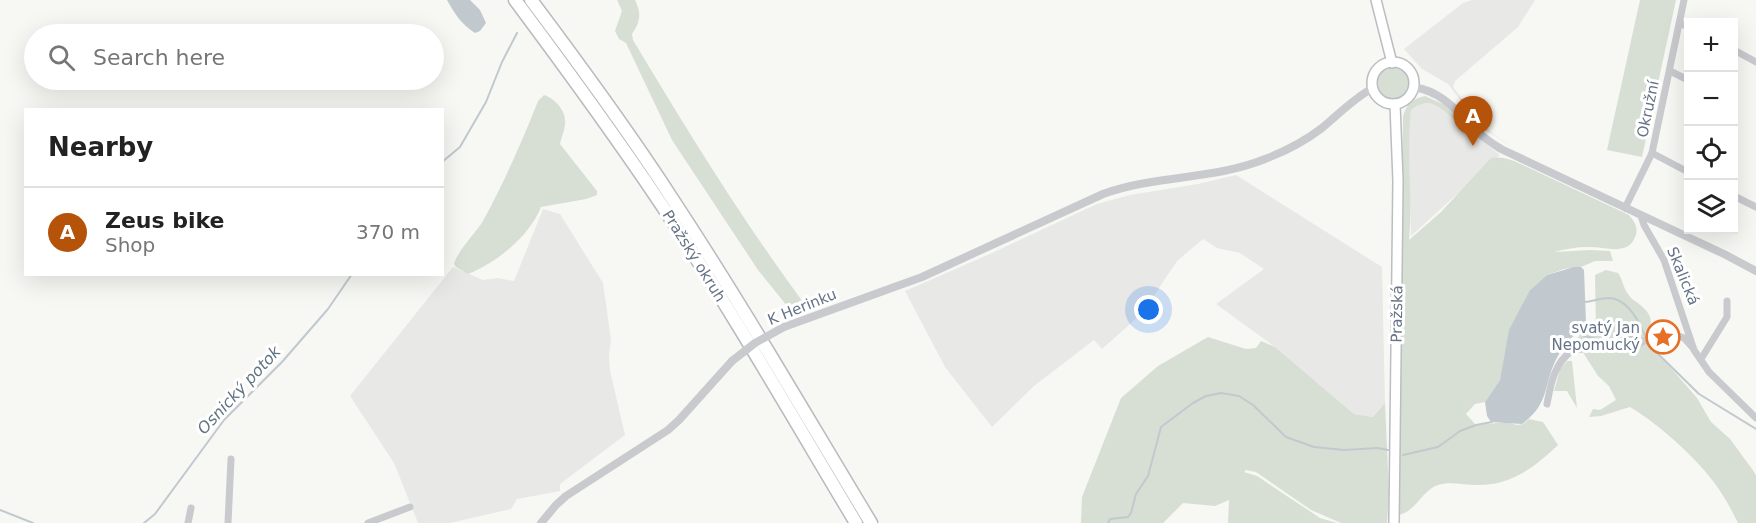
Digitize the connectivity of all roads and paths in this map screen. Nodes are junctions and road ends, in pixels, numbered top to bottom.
1 (515, 0) edge
2 (531, 0) edge
3 (1376, 0) edge
4 (1684, 0) edge
5 (1680, 22) junction
6 (1684, 24) edge
7 (1738, 52) edge
8 (1756, 62) edge
9 (1392, 63) junction
10 (1670, 71) junction
11 (1684, 78) edge
12 (1414, 87) junction
13 (1373, 88) junction
14 (1395, 104) junction
15 (1653, 153) junction
16 (1684, 169) edge
17 (1738, 198) edge
18 (1756, 207) edge
19 (1625, 208) junction
20 (1641, 216) junction
21 (1756, 271) edge
22 (1726, 301) dead end
23 (1694, 350) junction
24 (1701, 359) junction
25 (1547, 404) dead end
26 (1756, 418) edge
27 (231, 459) dead end
28 (410, 507) dead end
29 (191, 508) dead end
30 (188, 523) edge
31 (228, 523) edge
32 (369, 523) edge
33 (541, 523) edge
34 (856, 523) edge
35 (871, 523) edge
36 (1394, 523) edge

1 - 34 highway, Pražský okruh
2 - 35 highway, Pražský okruh
3 - 9 main road
4 - 5 street, Okružní
5 - 6 street
5 - 10 street, Okružní
7 - 8 street
9 - 12 main road
9 - 13 main road
10 - 11 street, Okružní
10 - 15 street, Okružní
12 - 14 main road
12 - 19 street
13 - 14 main road
13 - 33 street, K Herinku, bridge
14 - 36 main road, Pražská
15 - 16 street, Okružní
15 - 19 street, Okružní
17 - 18 street
19 - 20 street
20 - 21 street
20 - 23 street, Skalická
22 - 24 street
23 - 24 street, Skalická
23 - 25 street, Skalická
24 - 26 street, Skalická
27 - 31 street
28 - 32 street
29 - 30 street

